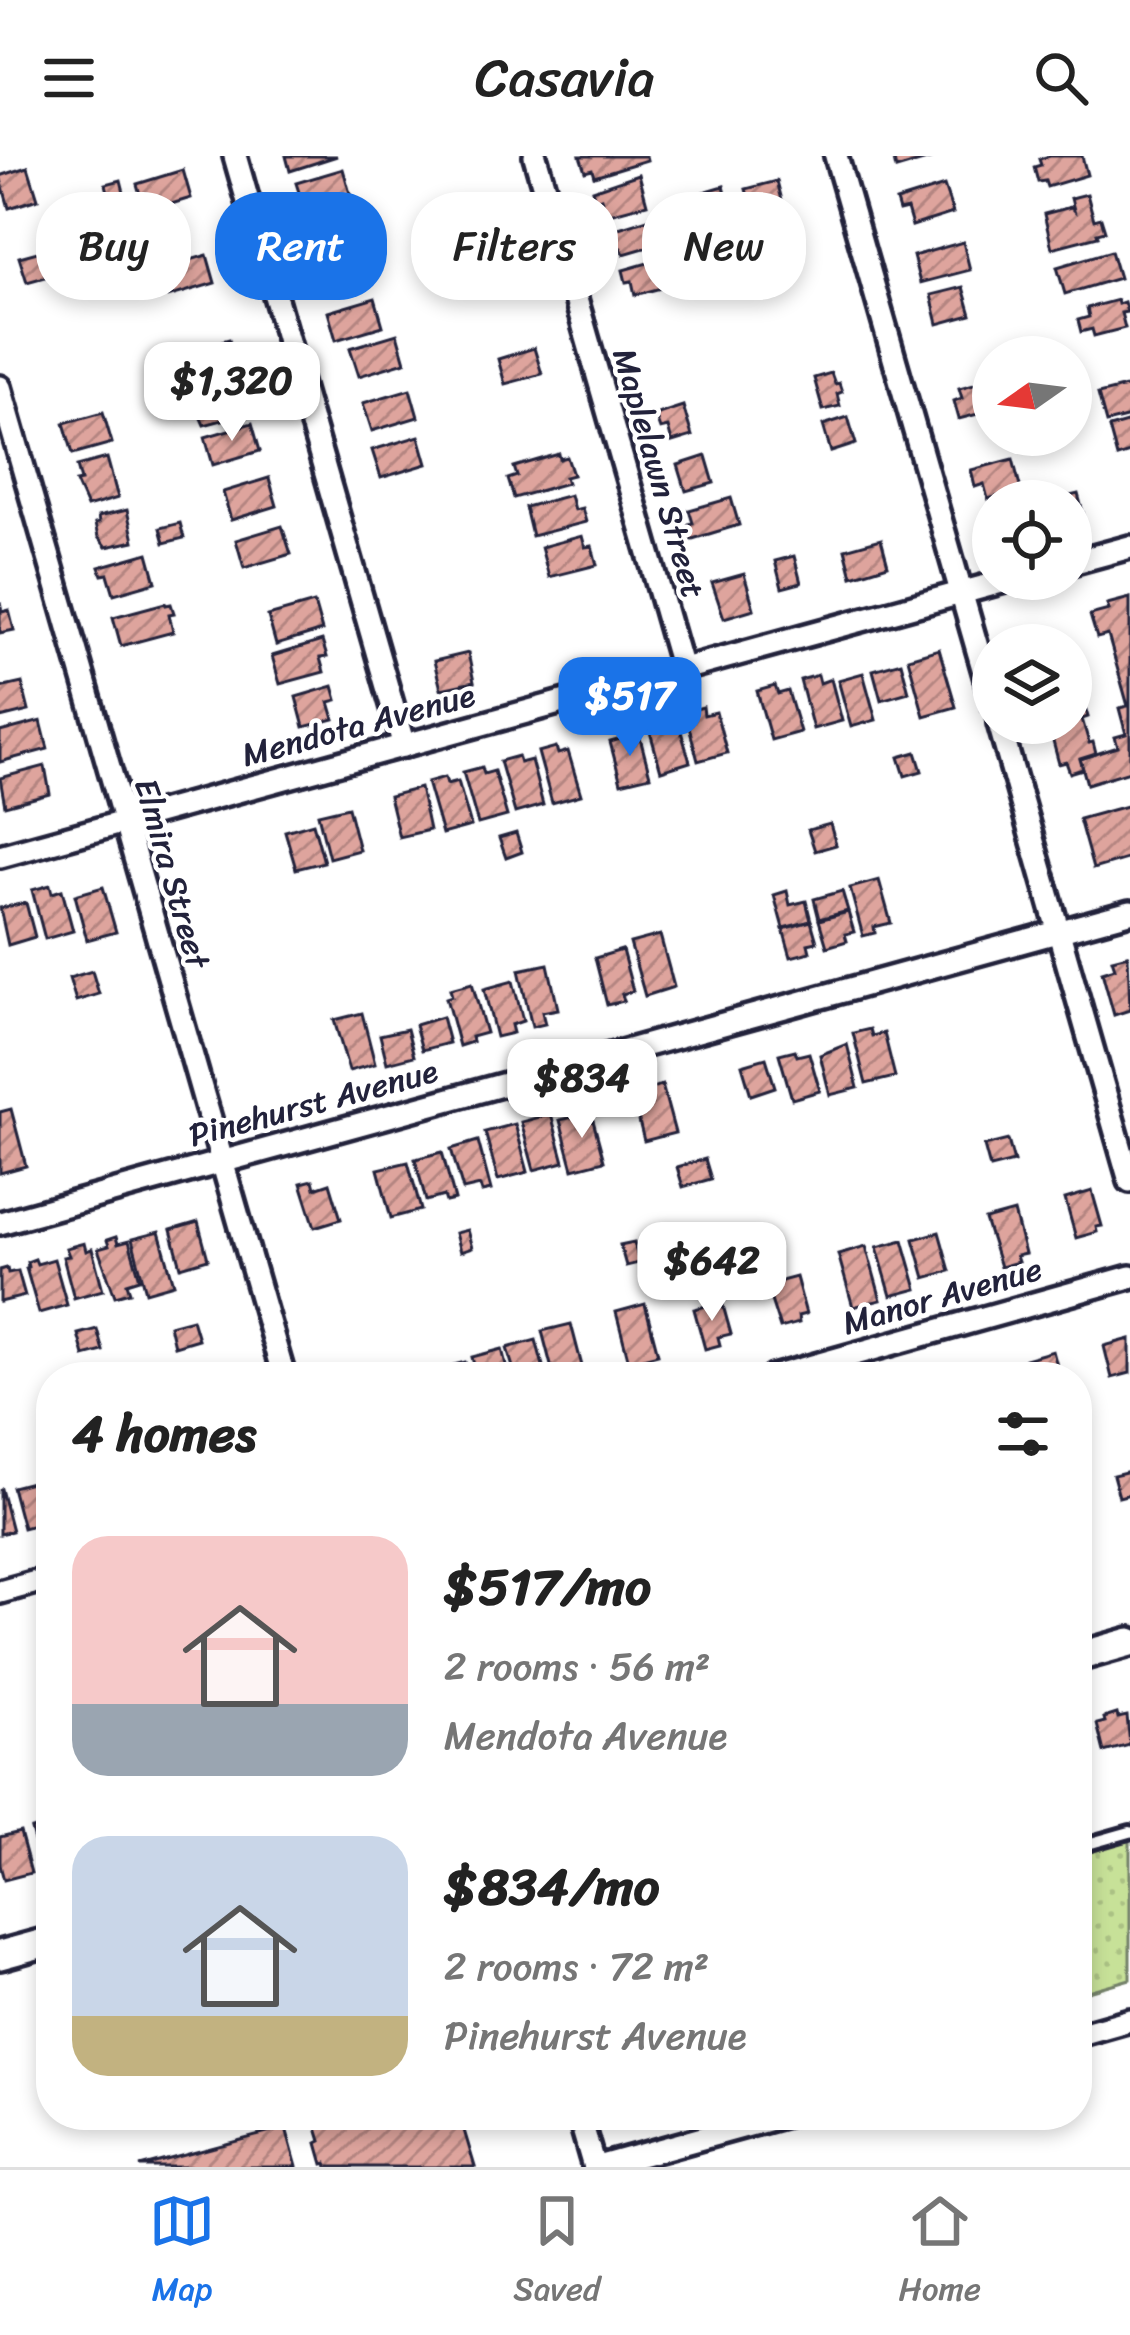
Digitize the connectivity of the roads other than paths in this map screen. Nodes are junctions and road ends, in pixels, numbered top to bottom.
1 (235, 156) edge
2 (536, 156) edge
3 (836, 156) edge
4 (0, 387) edge
5 (1130, 547) edge
6 (1092, 557) edge
7 (972, 590) edge
8 (962, 593) junction
9 (972, 628) edge
10 (682, 669) junction
11 (1005, 744) edge
12 (404, 746) junction
13 (125, 822) junction
14 (0, 856) edge
15 (1130, 912) edge
16 (1059, 932) junction
17 (222, 1162) junction
18 (1130, 1180) edge
19 (0, 1222) edge
20 (1130, 1277) edge
21 (280, 1362) edge
22 (827, 1362) edge
23 (36, 1581) edge
24 (0, 1592) edge
25 (1130, 1642) edge
26 (1092, 1653) edge
27 (1130, 1832) edge
28 (1092, 1843) edge
29 (36, 1945) edge
30 (0, 1955) edge
31 (1130, 2020) edge
32 (1092, 2031) edge
33 (584, 2130) edge
34 (731, 2130) edge
35 (595, 2167) edge

1 - 12 street
2 - 10 street, Maplelawn Street
3 - 8 street
4 - 13 street, Elmira Street
5 - 6 street
7 - 8 street, Mendota Avenue
8 - 9 street
8 - 10 street, Mendota Avenue
10 - 12 street, Mendota Avenue
11 - 16 street
12 - 13 street, Mendota Avenue
13 - 14 street, Mendota Avenue
13 - 17 street, Elmira Street
15 - 16 street, Pinehurst Avenue
16 - 17 street, Pinehurst Avenue
16 - 18 street
17 - 19 street, Pinehurst Avenue
17 - 21 street, Elmira Street
20 - 22 street, Manor Avenue
23 - 24 street
25 - 26 street
27 - 28 lane
29 - 30 street
31 - 32 street
33 - 35 street
34 - 35 street

